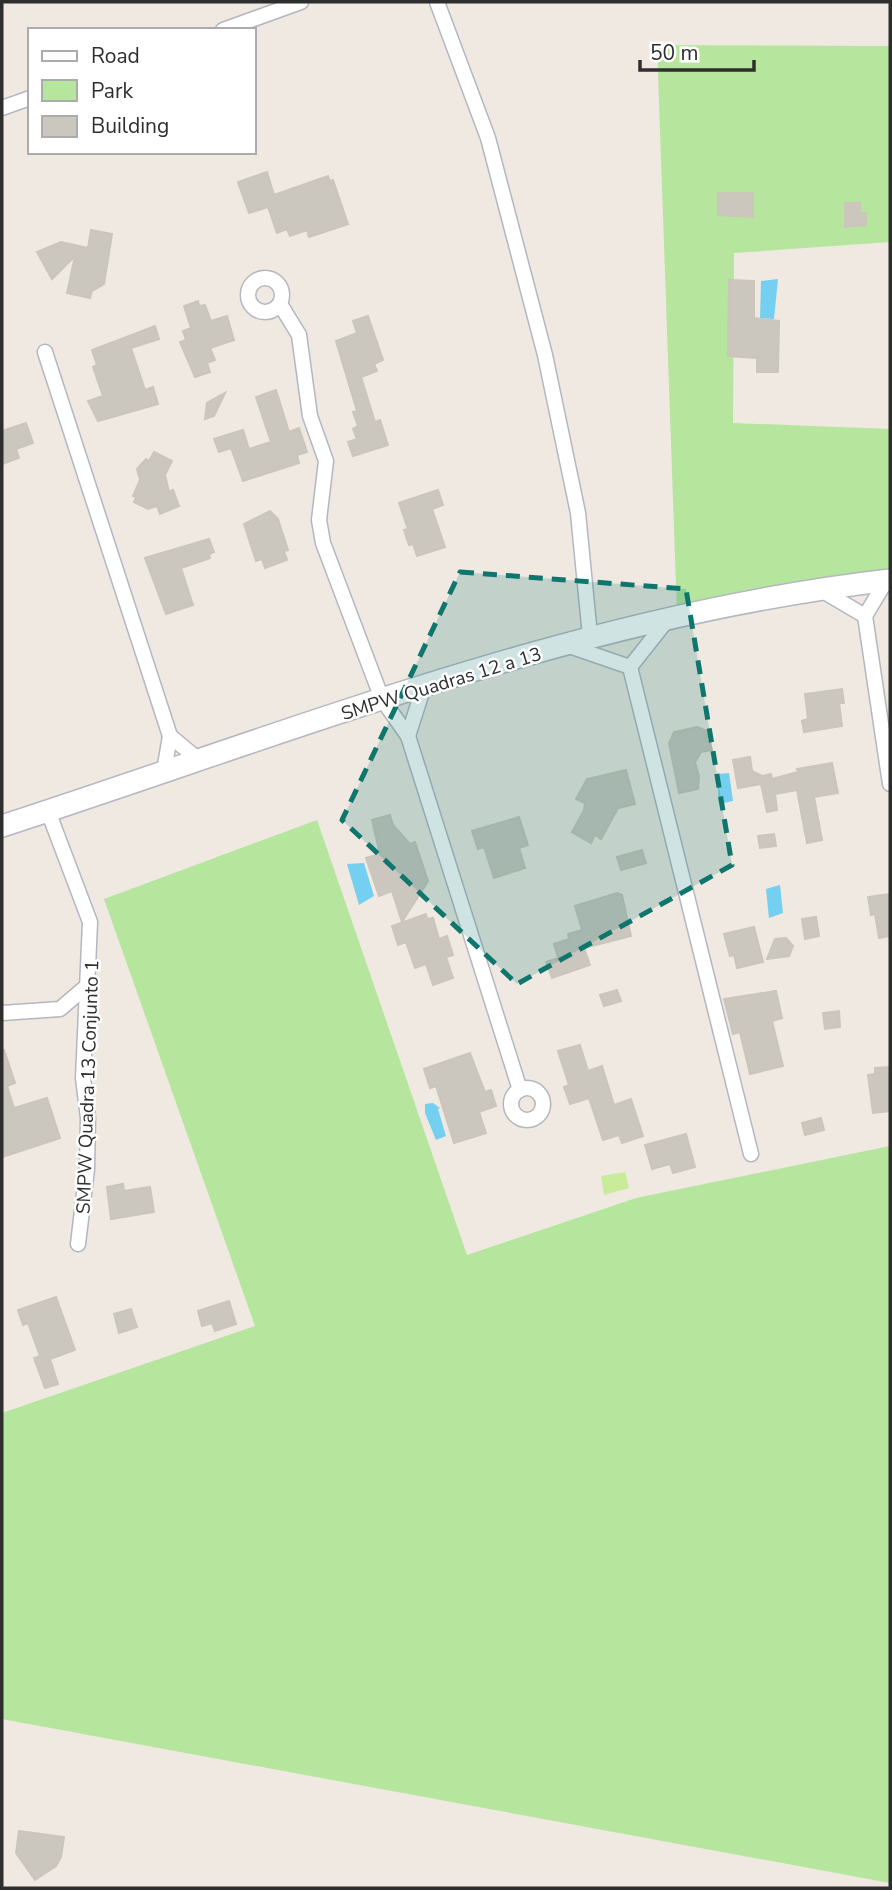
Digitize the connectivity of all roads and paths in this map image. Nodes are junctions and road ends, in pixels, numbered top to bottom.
1 (301, 2) edge
2 (438, 2) edge
3 (229, 28) edge
4 (28, 99) edge
5 (2, 108) edge
6 (280, 304) dead end
7 (45, 352) dead end
8 (888, 581) edge
9 (817, 589) junction
10 (865, 615) junction
11 (670, 616) junction
12 (590, 636) junction
13 (564, 645) junction
14 (630, 667) junction
15 (424, 686) junction
16 (382, 699) junction
17 (170, 736) junction
18 (408, 736) junction
19 (200, 761) junction
20 (164, 771) junction
21 (890, 784) edge
22 (48, 811) junction
23 (2, 826) edge
24 (88, 985) junction
25 (2, 1013) edge
26 (520, 1090) dead end
27 (751, 1154) dead end
28 (78, 1244) dead end

1 - 3 street
2 - 12 street
4 - 5 street
6 - 16 street
7 - 17 street
8 - 9 street, SMPW Quadras 12 a 13
8 - 10 street
9 - 10 street
9 - 11 street, SMPW Quadras 12 a 13
10 - 21 street
11 - 12 street, SMPW Quadras 12 a 13
11 - 14 street
12 - 13 street, SMPW Quadras 12 a 13
13 - 14 street
13 - 15 street, SMPW Quadras 12 a 13
14 - 27 street
15 - 16 street, SMPW Quadras 12 a 13
15 - 18 street
16 - 18 street
16 - 19 street, SMPW Quadras 12 a 13
17 - 19 street
17 - 20 street
18 - 26 street
19 - 20 street, SMPW Quadras 12 a 13
20 - 22 street, SMPW Quadras 12 a 13
22 - 23 street, SMPW Quadras 12 a 13
22 - 24 street, SMPW Quadra 13 Conjunto 1
24 - 25 street
24 - 28 street, SMPW Quadra 13 Conjunto 1

